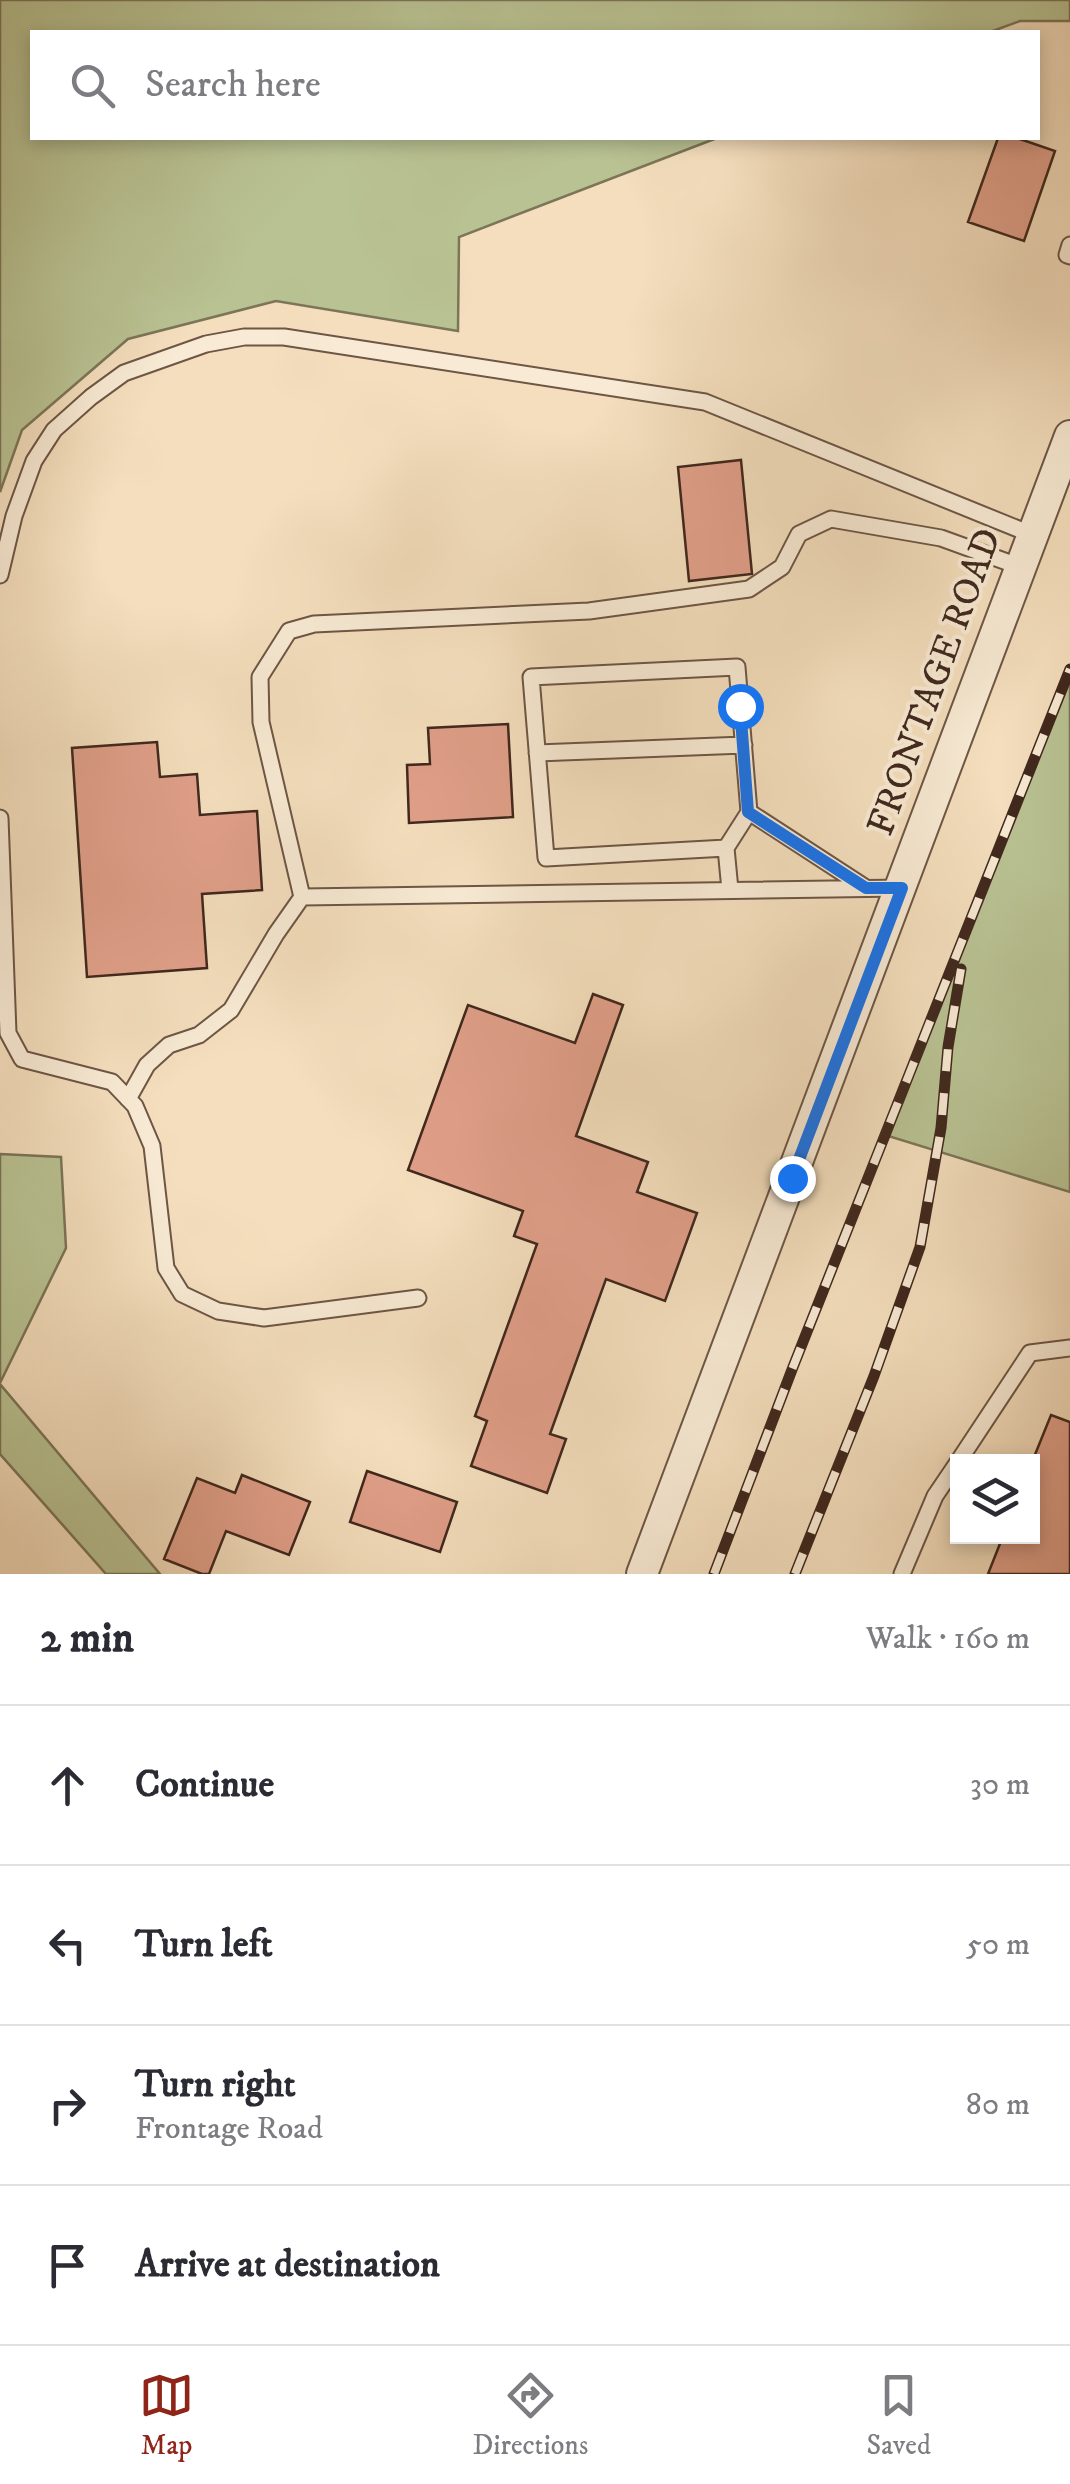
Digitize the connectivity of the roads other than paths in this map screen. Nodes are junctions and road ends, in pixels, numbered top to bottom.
1 (1070, 245) edge
2 (1070, 256) edge
3 (1070, 436) edge
4 (7, 515) edge
5 (1033, 536) junction
6 (1021, 567) junction
7 (0, 575) edge
8 (744, 745) junction
9 (538, 752) junction
10 (748, 812) junction
11 (0, 818) edge
12 (726, 848) junction
13 (866, 888) junction
14 (902, 888) junction
15 (730, 890) junction
16 (302, 897) junction
17 (128, 1098) junction
18 (418, 1298) dead end
19 (1070, 1348) edge
20 (963, 1454) edge
21 (950, 1474) edge
22 (642, 1574) edge
23 (902, 1574) edge

1 - 2 lane
3 - 5 street, FRONTAGE ROAD
4 - 5 lane
4 - 7 lane
5 - 6 street, FRONTAGE ROAD
6 - 14 street, FRONTAGE ROAD
6 - 16 lane
8 - 9 lane
8 - 9 lane
8 - 10 lane
9 - 12 lane
10 - 12 lane
10 - 13 lane
11 - 17 lane
12 - 15 lane
13 - 14 lane
13 - 15 lane
14 - 22 street, FRONTAGE ROAD
15 - 16 lane
16 - 17 lane
17 - 18 lane
19 - 20 lane
21 - 23 lane

